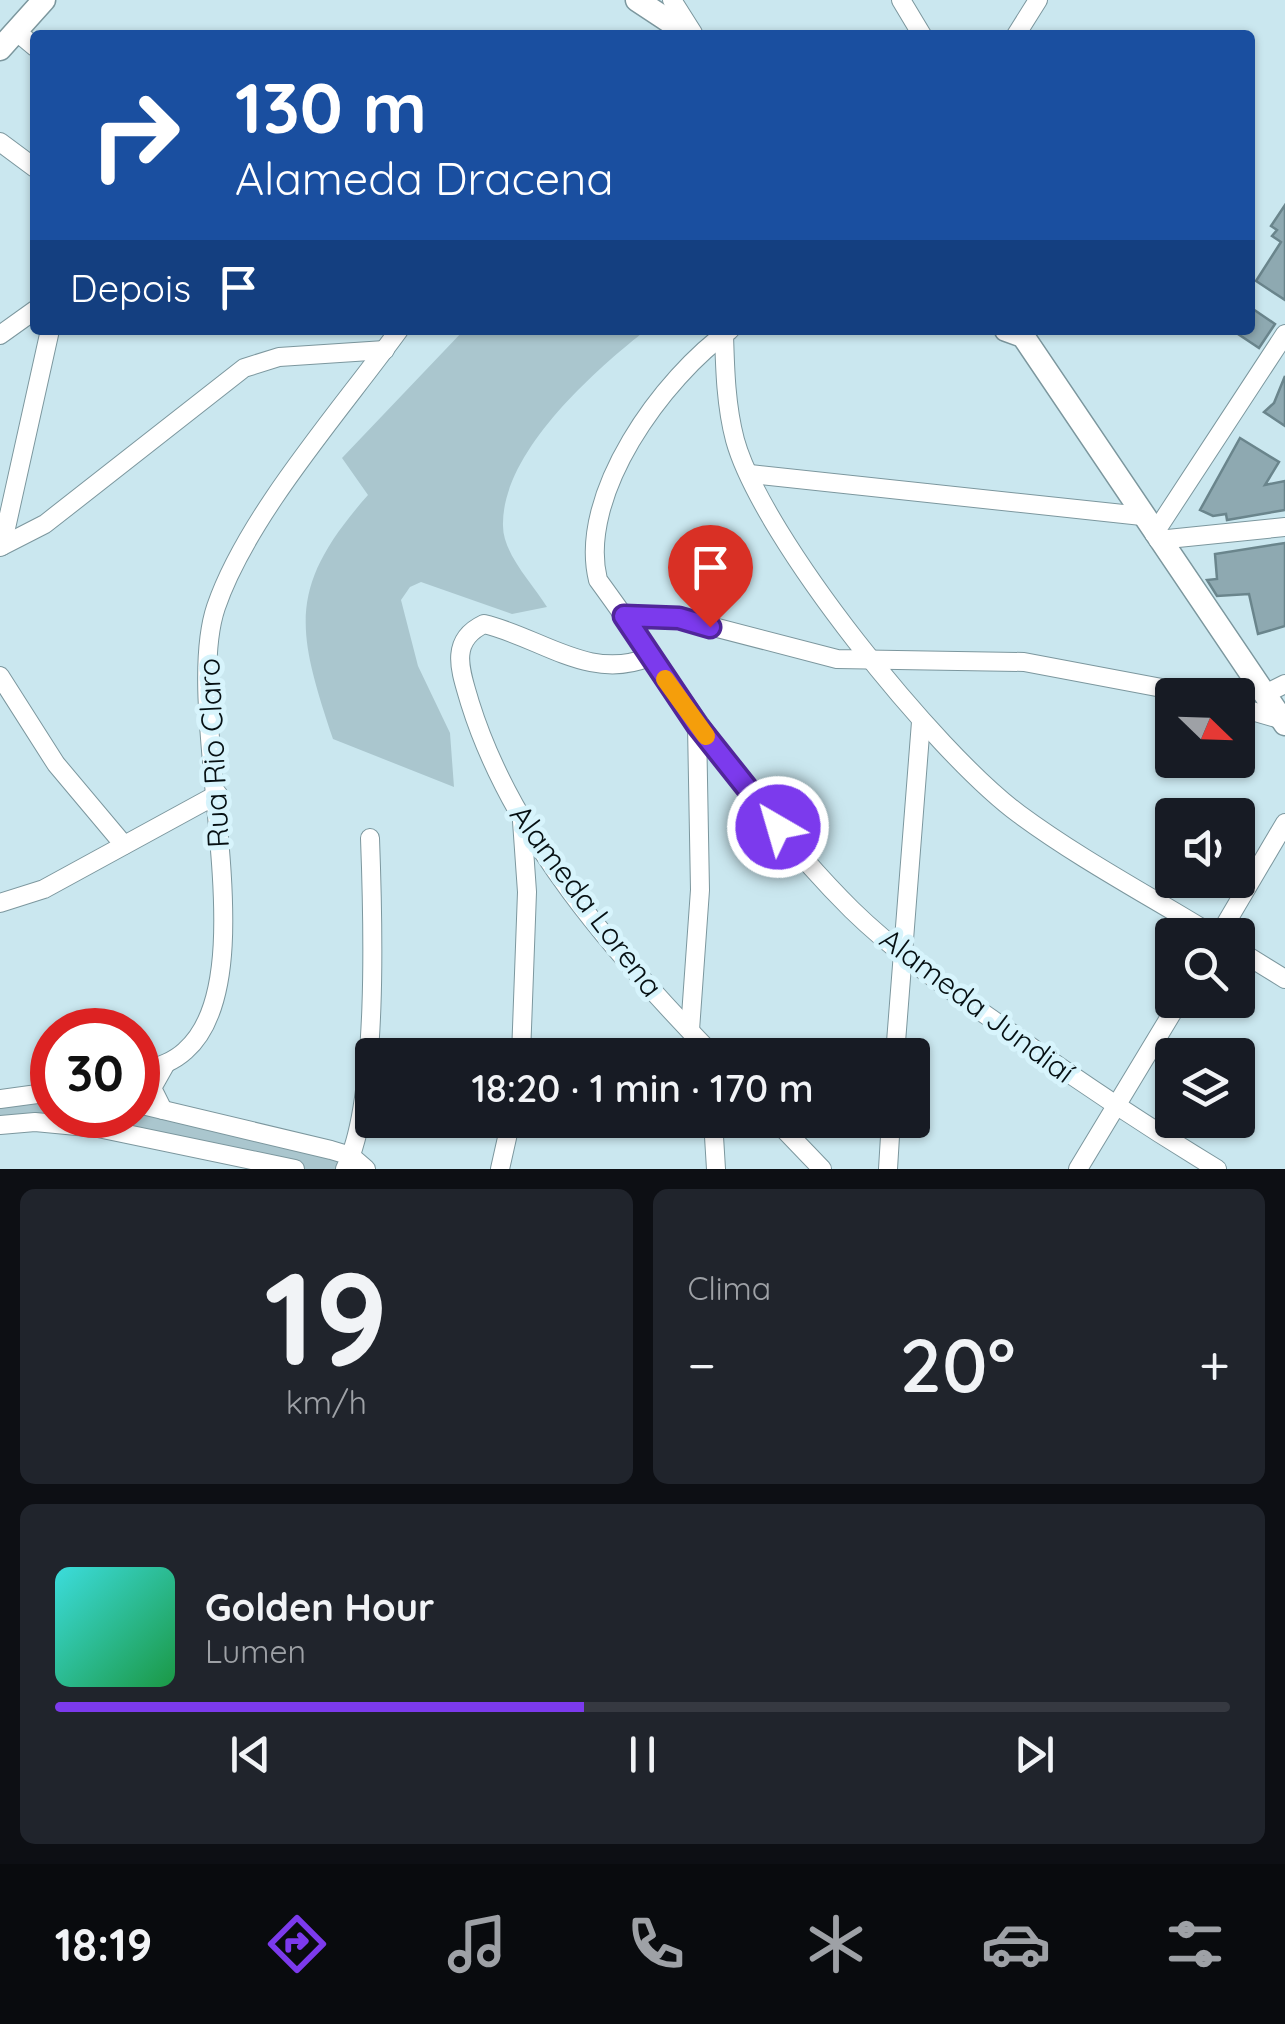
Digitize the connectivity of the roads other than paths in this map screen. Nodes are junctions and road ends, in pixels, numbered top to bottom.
1 (44, 0) edge
2 (637, 0) edge
3 (672, 0) edge
4 (901, 0) edge
5 (1038, 0) edge
6 (30, 30) edge
7 (684, 30) edge
8 (689, 30) edge
9 (919, 30) edge
10 (1019, 30) edge
11 (26, 39) edge
12 (0, 49) edge
13 (0, 142) edge
14 (30, 164) edge
15 (30, 314) edge
16 (1285, 334) edge
17 (0, 335) edge
18 (49, 335) edge
19 (396, 335) edge
20 (724, 335) edge
21 (727, 335) edge
22 (1018, 335) edge
23 (385, 350) junction
24 (750, 474) junction
25 (1285, 527) edge
26 (1151, 530) junction
27 (1, 546) edge
28 (624, 616) junction
29 (649, 657) junction
30 (874, 660) junction
31 (0, 676) edge
32 (1155, 687) edge
33 (1275, 689) edge
34 (1255, 712) edge
35 (921, 722) junction
36 (1284, 722) edge
37 (697, 725) junction
38 (218, 794) junction
39 (522, 822) junction
40 (1285, 823) edge
41 (370, 838) dead end
42 (124, 844) junction
43 (0, 903) edge
44 (1188, 918) edge
45 (1226, 918) edge
46 (901, 955) junction
47 (1255, 960) edge
48 (1285, 979) edge
49 (1169, 1018) edge
50 (690, 1030) junction
51 (522, 1038) edge
52 (697, 1038) edge
53 (896, 1038) edge
54 (165, 1064) junction
55 (160, 1066) edge
56 (30, 1095) edge
57 (0, 1100) edge
58 (1116, 1108) junction
59 (160, 1109) edge
60 (163, 1110) junction
61 (0, 1125) edge
62 (507, 1138) edge
63 (714, 1138) edge
64 (792, 1138) edge
65 (890, 1138) edge
66 (354, 1165) edge
67 (295, 1169) edge
68 (500, 1169) edge
69 (716, 1169) edge
70 (822, 1169) edge
71 (888, 1169) edge
72 (1078, 1169) edge
73 (1217, 1169) edge

1 - 6 main road
2 - 7 main road
3 - 8 street
4 - 9 street
5 - 10 street
11 - 12 main road
13 - 14 street
15 - 17 street
16 - 26 street
18 - 27 street
19 - 23 street, Rua Rio Claro
20 - 28 street, Alameda Jundiaí
21 - 24 street
22 - 26 main road
23 - 27 street
23 - 38 street, Rua Rio Claro
24 - 26 street
24 - 30 street
25 - 26 street
26 - 33 main road
28 - 29 street, Alameda Jundiaí
28 - 30 street
29 - 37 street, Alameda Jundiaí
29 - 39 street, Alameda Lorena
30 - 32 street
30 - 35 street
31 - 42 street
33 - 36 main road
34 - 36 street
35 - 44 street
35 - 46 street
37 - 46 street, Alameda Jundiaí
37 - 50 street
38 - 42 street
38 - 54 street, Rua Rio Claro
39 - 50 street, Alameda Lorena
39 - 51 street
40 - 45 street
41 - 66 street
42 - 43 street
46 - 53 street
46 - 58 street, Alameda Jundiaí
47 - 48 street
49 - 58 street
50 - 52 street, Alameda Lorena
54 - 55 street, Rua Rio Claro
54 - 60 street
56 - 57 street
58 - 72 street
58 - 73 street, Alameda Jundiaí
59 - 60 street
60 - 66 street
61 - 67 street
62 - 68 street
63 - 69 street
64 - 70 street
65 - 71 street

